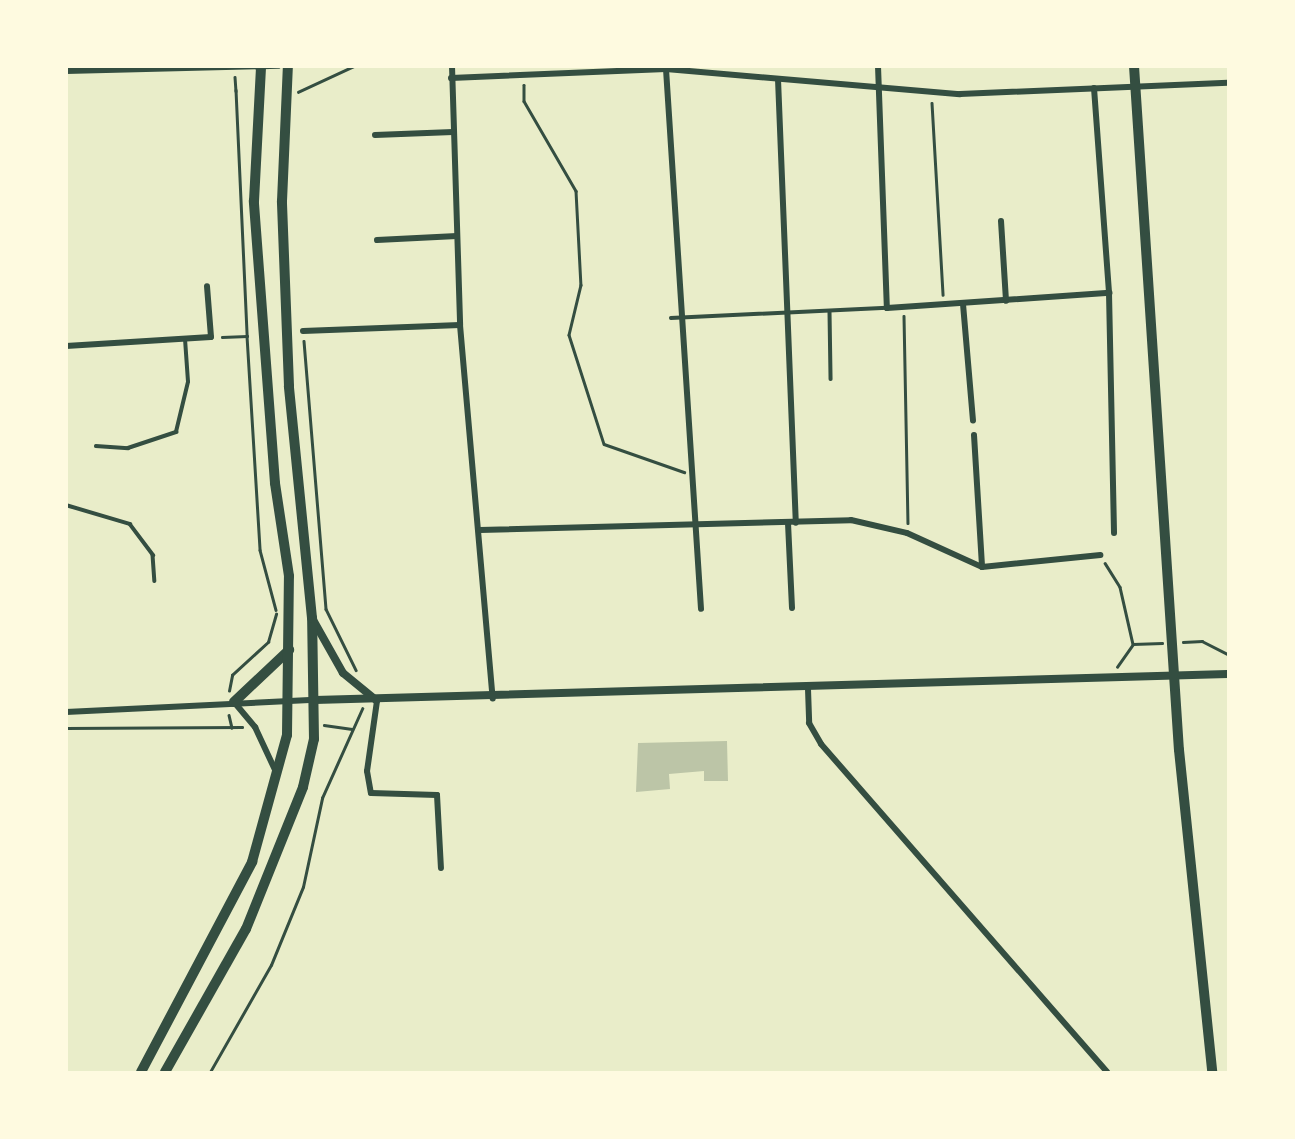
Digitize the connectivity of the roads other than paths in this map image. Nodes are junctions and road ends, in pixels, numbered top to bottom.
1 (278, 66) edge
2 (288, 66) edge
3 (452, 66) edge
4 (878, 66) edge
5 (1134, 66) edge
6 (261, 67) edge
7 (623, 67) edge
8 (666, 69) junction
9 (66, 71) edge
10 (451, 78) junction
11 (778, 79) junction
12 (1228, 83) edge
13 (1136, 87) junction
14 (1094, 88) junction
15 (879, 89) junction
16 (453, 132) junction
17 (375, 135) dead end
18 (1001, 221) dead end
19 (457, 236) junction
20 (377, 240) dead end
21 (207, 286) dead end
22 (1109, 293) junction
23 (1006, 301) junction
24 (962, 304) junction
25 (887, 308) junction
26 (830, 312) junction
27 (788, 314) junction
28 (671, 318) dead end
29 (681, 318) junction
30 (460, 325) junction
31 (303, 331) dead end
32 (185, 339) junction
33 (66, 346) edge
34 (831, 379) dead end
35 (973, 421) dead end
36 (974, 435) dead end
37 (96, 446) dead end
38 (66, 505) edge
39 (792, 523) junction
40 (696, 527) junction
41 (480, 530) junction
42 (1114, 533) dead end
43 (1100, 555) road end
44 (982, 566) junction
45 (155, 581) dead end
46 (792, 608) dead end
47 (701, 609) dead end
48 (311, 614) junction
49 (289, 650) junction
50 (1228, 674) edge
51 (808, 689) junction
52 (288, 699) junction
53 (492, 699) junction
54 (315, 700) junction
55 (377, 701) junction
56 (230, 702) junction
57 (66, 712) edge
58 (277, 774) junction
59 (441, 868) dead end
60 (141, 1073) edge
61 (165, 1073) edge
62 (1107, 1073) edge
63 (1212, 1073) edge

1 - 6 street
2 - 48 highway
3 - 10 street
4 - 15 street
5 - 13 main road
6 - 9 street
6 - 49 highway
7 - 8 street
7 - 10 street
8 - 11 street
8 - 29 street
10 - 16 street
11 - 15 street
11 - 27 street
12 - 13 street
13 - 14 street
13 - 63 main road
14 - 15 street
14 - 22 street
15 - 25 street
16 - 17 street
16 - 19 street
18 - 23 street
19 - 20 street
19 - 30 street
21 - 32 street
22 - 23 street
22 - 42 street
23 - 24 street
24 - 25 street
24 - 35 street
25 - 26 lane
26 - 27 lane
26 - 34 lane
27 - 29 lane
27 - 39 street
28 - 29 lane
29 - 40 street
30 - 31 street
30 - 41 street
32 - 33 street
32 - 37 lane
36 - 44 street
38 - 45 lane
39 - 40 street
39 - 44 street
39 - 46 street
40 - 41 street
40 - 47 street
41 - 53 street
43 - 44 street
48 - 54 highway
48 - 55 street
49 - 52 highway
49 - 56 highway
50 - 51 street
51 - 53 street
51 - 62 street
52 - 54 street
52 - 56 street
52 - 58 highway
53 - 55 street
54 - 55 street
54 - 61 highway
55 - 59 street
56 - 57 street
56 - 58 street
58 - 60 highway

